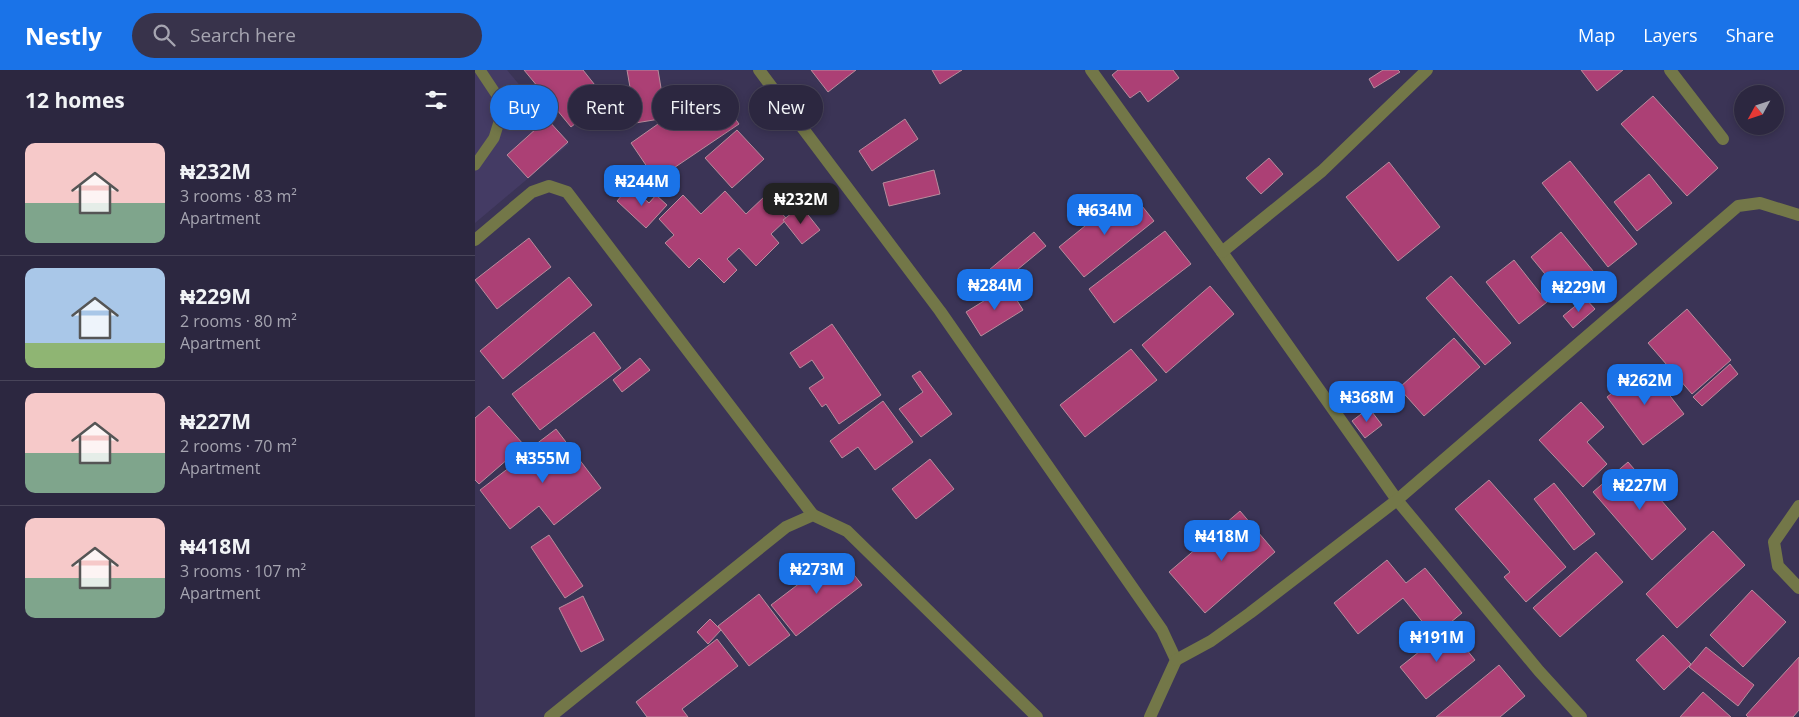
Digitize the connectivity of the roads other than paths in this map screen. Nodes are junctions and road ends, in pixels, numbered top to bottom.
1 (480, 70) edge
2 (759, 70) edge
3 (1091, 70) edge
4 (1427, 70) edge
5 (1669, 70) edge
6 (1723, 139) dead end
7 (475, 165) edge
8 (1799, 215) edge
9 (475, 240) edge
10 (1222, 252) junction
11 (1397, 500) junction
12 (1799, 506) edge
13 (813, 515) junction
14 (1799, 588) edge
15 (1175, 660) junction
16 (551, 717) edge
17 (1037, 717) edge
18 (1150, 717) edge
19 (1581, 717) edge

1 - 7 lane
2 - 15 street
3 - 10 street
4 - 10 street
5 - 6 street
8 - 11 street
9 - 13 street
10 - 11 street
11 - 15 street
11 - 19 street
12 - 14 street
13 - 16 street
13 - 17 street
15 - 18 street

